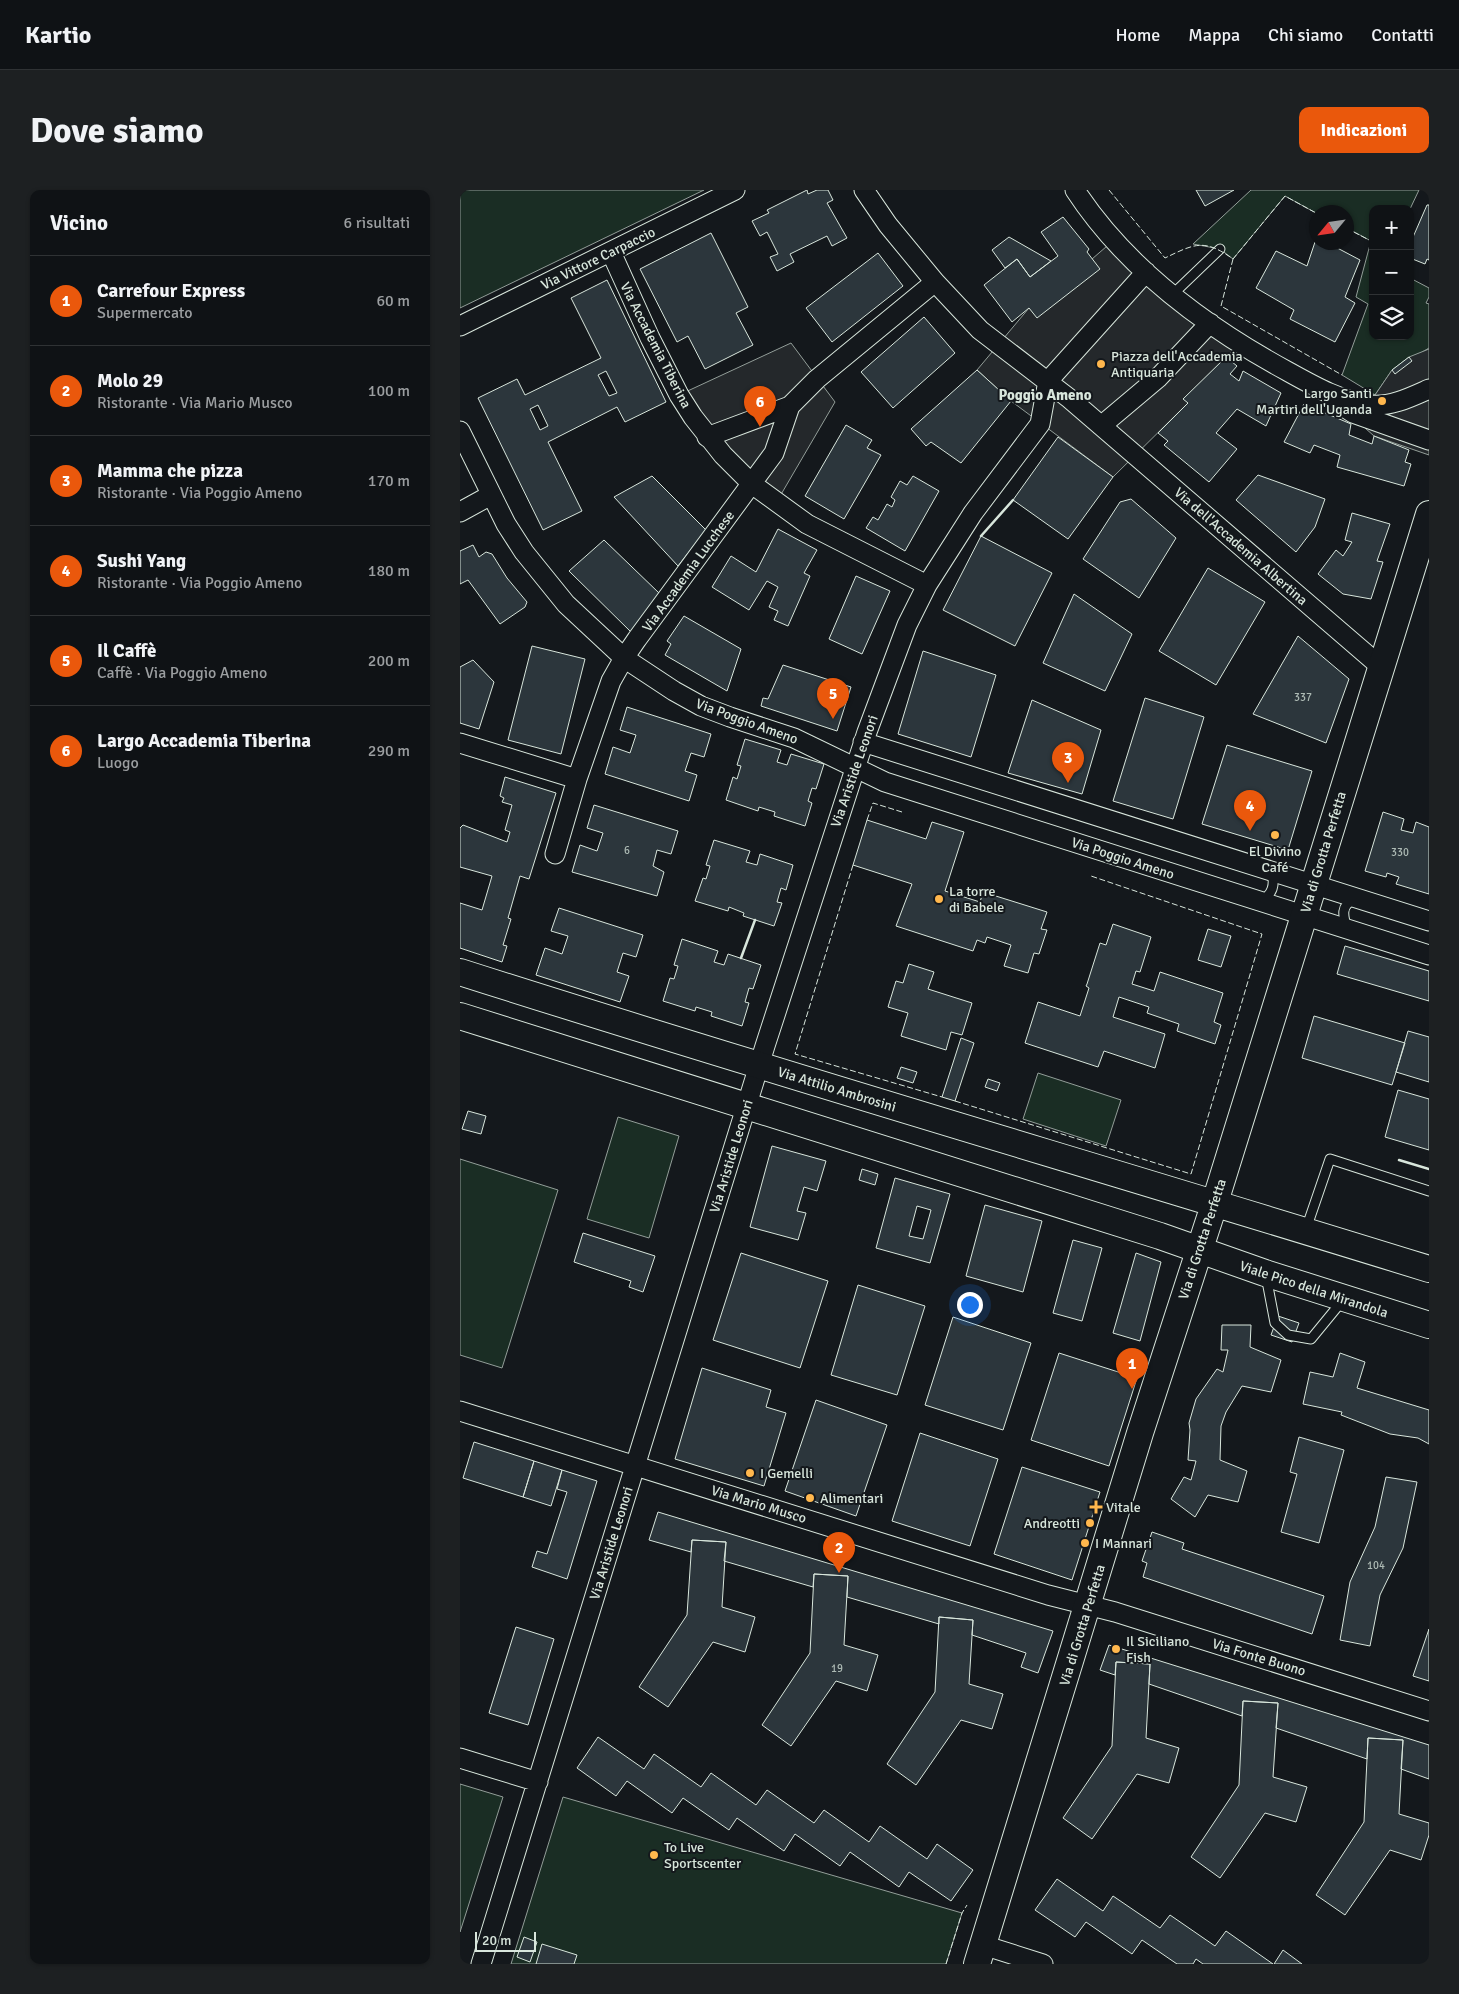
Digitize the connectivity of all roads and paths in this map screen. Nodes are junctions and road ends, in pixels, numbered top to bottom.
1 (736, 190) edge
2 (864, 190) edge
3 (1075, 190) edge
4 (1220, 249) dead end
5 (611, 252) junction
6 (1146, 272) junction
7 (935, 282) junction
8 (1172, 294) junction
9 (1210, 323) junction
10 (460, 326) edge
11 (1048, 381) junction
12 (1429, 389) edge
13 (1326, 393) junction
14 (790, 406) junction
15 (1101, 426) junction
16 (460, 431) edge
17 (707, 437) junction
18 (1429, 440) edge
19 (752, 484) junction
20 (490, 496) junction
21 (460, 512) edge
22 (1429, 514) edge
23 (927, 586) junction
24 (624, 658) junction
25 (1380, 666) junction
26 (863, 742) junction
27 (460, 743) edge
28 (896, 752) junction
29 (856, 768) junction
30 (576, 779) junction
31 (885, 782) junction
32 (555, 854) dead end
33 (1272, 870) junction
34 (1314, 884) junction
35 (1355, 899) junction
36 (1261, 902) junction
37 (1304, 916) junction
38 (1429, 921) edge
39 (1347, 930) junction
40 (1429, 955) edge
41 (460, 972) edge
42 (460, 1016) edge
43 (759, 1065) junction
44 (746, 1107) junction
45 (1429, 1191) edge
46 (1215, 1202) junction
47 (1306, 1231) junction
48 (1200, 1251) junction
49 (1429, 1269) edge
50 (1266, 1273) junction
51 (1344, 1299) junction
52 (1429, 1325) edge
53 (460, 1411) edge
54 (634, 1466) junction
55 (1088, 1604) junction
56 (1429, 1710) edge
57 (460, 1758) edge
58 (538, 1782) junction
59 (980, 1954) edge
60 (481, 1964) edge
61 (1044, 1964) edge

1 - 5 street, Via Vittore Carpaccio
2 - 7 street
3 - 6 street
4 - 8 lane
5 - 10 street, Via Vittore Carpaccio
5 - 17 street, Via Accademia Tiberina
6 - 8 street
6 - 11 street
7 - 11 street
7 - 14 street
8 - 9 street
9 - 13 street
9 - 15 street
11 - 15 street, Via dell'Accademia Albertina
11 - 23 street, Via Aristide Leonori
12 - 13 street
13 - 18 street
14 - 17 street
14 - 19 street, Via Accademia Lucchese
15 - 25 street, Via dell'Accademia Albertina
16 - 20 street, Via Poggio Ameno
17 - 19 street, Via Accademia Tiberina
19 - 23 street, Via Accademia Tiberina
19 - 24 street, Via Accademia Lucchese
20 - 21 street
20 - 24 street, Via Poggio Ameno
22 - 25 street, Via di Grotta Perfetta
23 - 26 street, Via Aristide Leonori
24 - 29 street, Via Poggio Ameno
24 - 30 street, Via Accademia Lucchese
25 - 34 street, Via di Grotta Perfetta
26 - 28 street
26 - 29 street, Via Aristide Leonori
27 - 30 street
28 - 31 street
28 - 33 street
29 - 31 street, Via Poggio Ameno
29 - 43 street, Via Aristide Leonori
30 - 32 street, Via Accademia Lucchese
31 - 36 street, Via Poggio Ameno
33 - 34 street
33 - 36 lane
34 - 35 street
34 - 37 street, Via di Grotta Perfetta
35 - 38 street
35 - 39 lane
36 - 37 street, Via Poggio Ameno
37 - 39 street, Via Poggio Ameno
37 - 46 street, Via di Grotta Perfetta
39 - 40 street, Via Poggio Ameno
41 - 43 street, Via Attilio Ambrosini
42 - 44 street
43 - 44 street, Via Aristide Leonori
43 - 46 street, Via Attilio Ambrosini
44 - 48 street
44 - 54 street, Via Aristide Leonori
45 - 47 lane
46 - 47 street
46 - 48 street, Via di Grotta Perfetta
47 - 49 street
48 - 50 street, Viale Pico della Mirandola
48 - 55 street, Via di Grotta Perfetta
50 - 51 street, Viale Pico della Mirandola
50 - 51 lane
51 - 52 street, Viale Pico della Mirandola
53 - 54 street, Via Mario Musco
54 - 55 street, Via Mario Musco
54 - 58 street, Via Aristide Leonori
55 - 56 street, Via Fonte Buono
55 - 59 street, Via di Grotta Perfetta
57 - 58 street
58 - 60 street, Via Aristide Leonori
59 - 61 street

